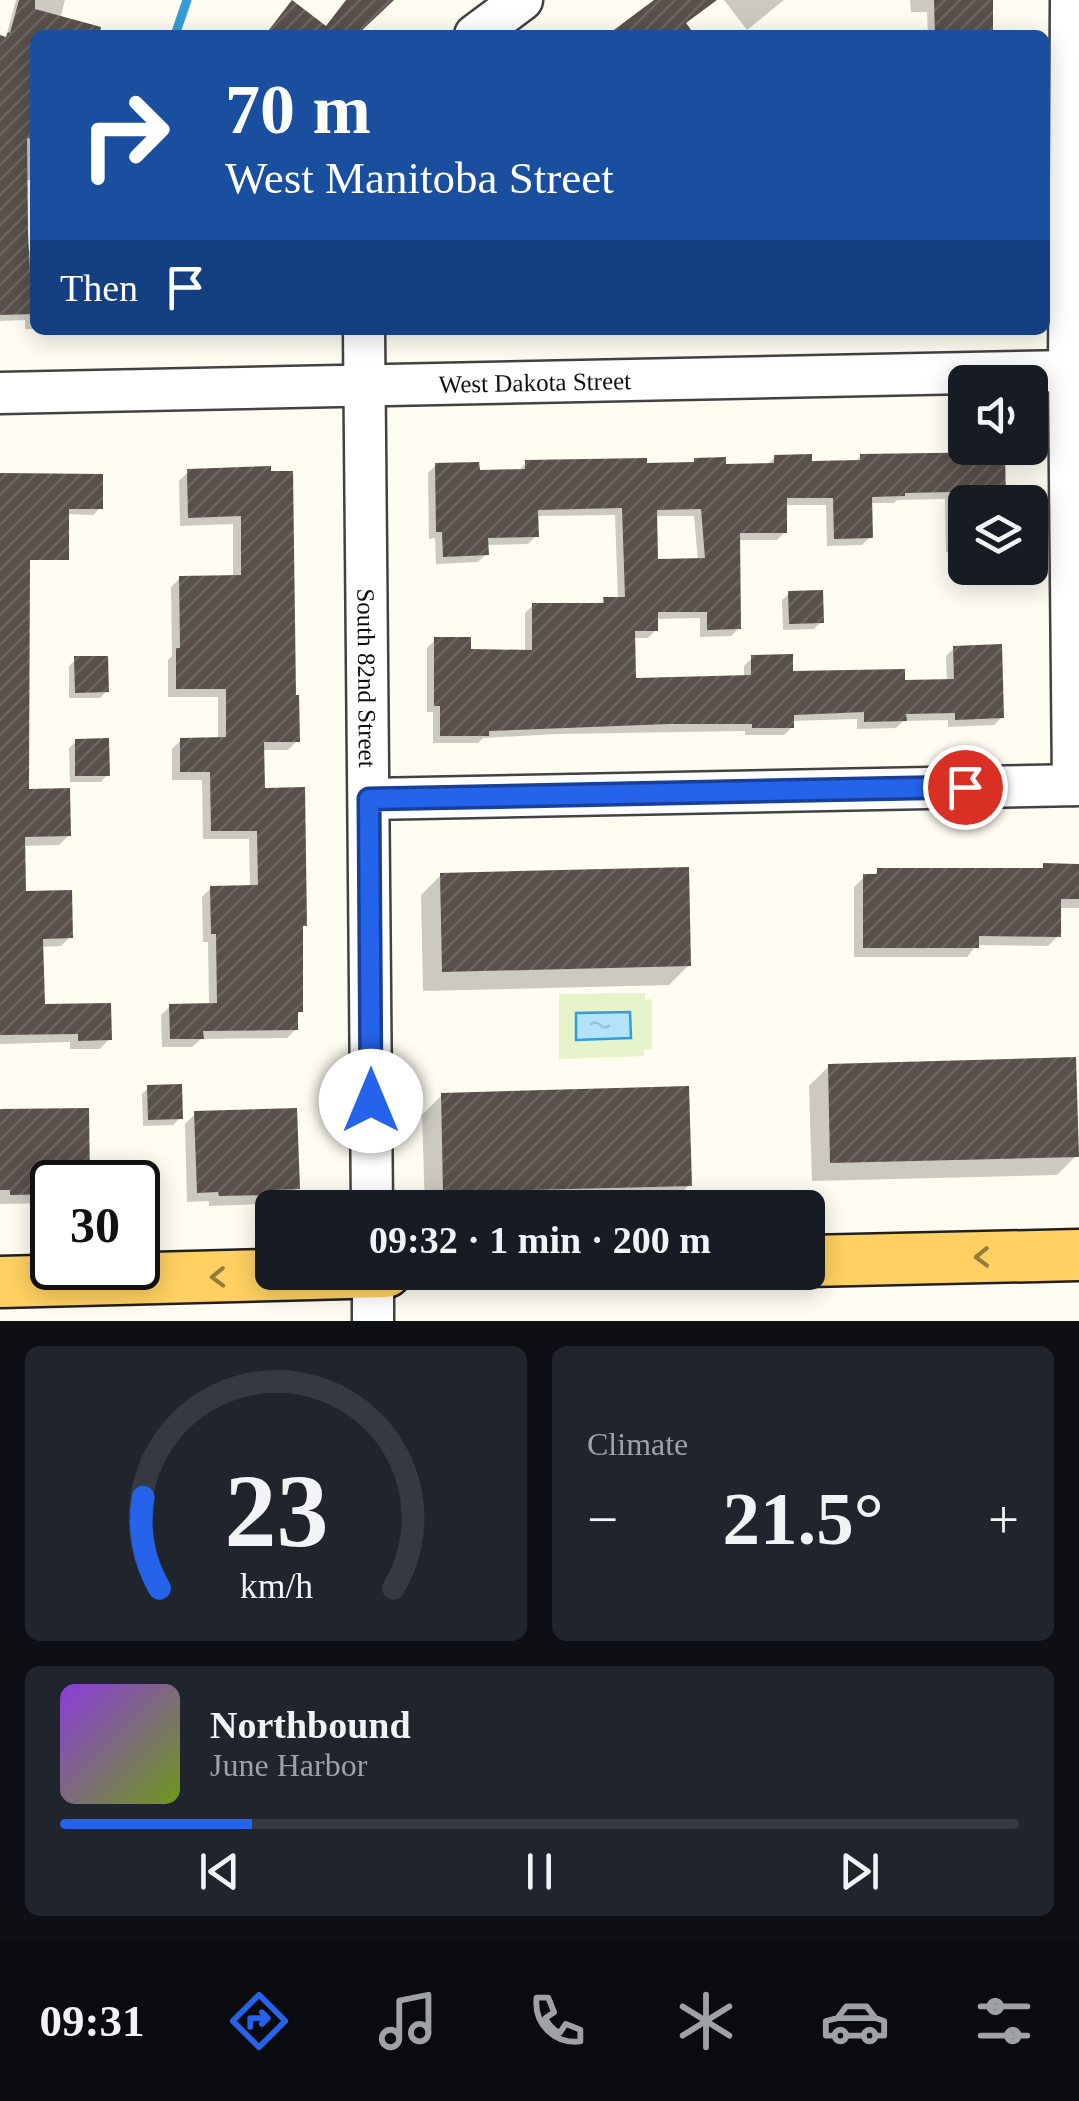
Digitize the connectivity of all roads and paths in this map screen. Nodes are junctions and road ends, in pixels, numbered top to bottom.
1 (522, 0) edge
2 (1071, 0) edge
3 (482, 30) edge
4 (364, 335) edge
5 (1069, 371) junction
6 (365, 387) junction
7 (0, 394) edge
8 (1076, 785) edge
9 (369, 799) junction
10 (372, 1190) edge
11 (1079, 1254) edge
12 (825, 1261) edge
13 (255, 1276) edge
14 (0, 1282) edge
15 (373, 1290) edge
16 (374, 1321) edge

1 - 3 street
2 - 5 street
4 - 6 street, South 82nd Street
5 - 6 street, West Dakota Street
5 - 8 street
6 - 7 street, West Dakota Street
6 - 9 street, South 82nd Street
8 - 9 street
9 - 10 street, South 82nd Street
11 -> 12 main road
13 -> 14 main road
15 - 16 street

